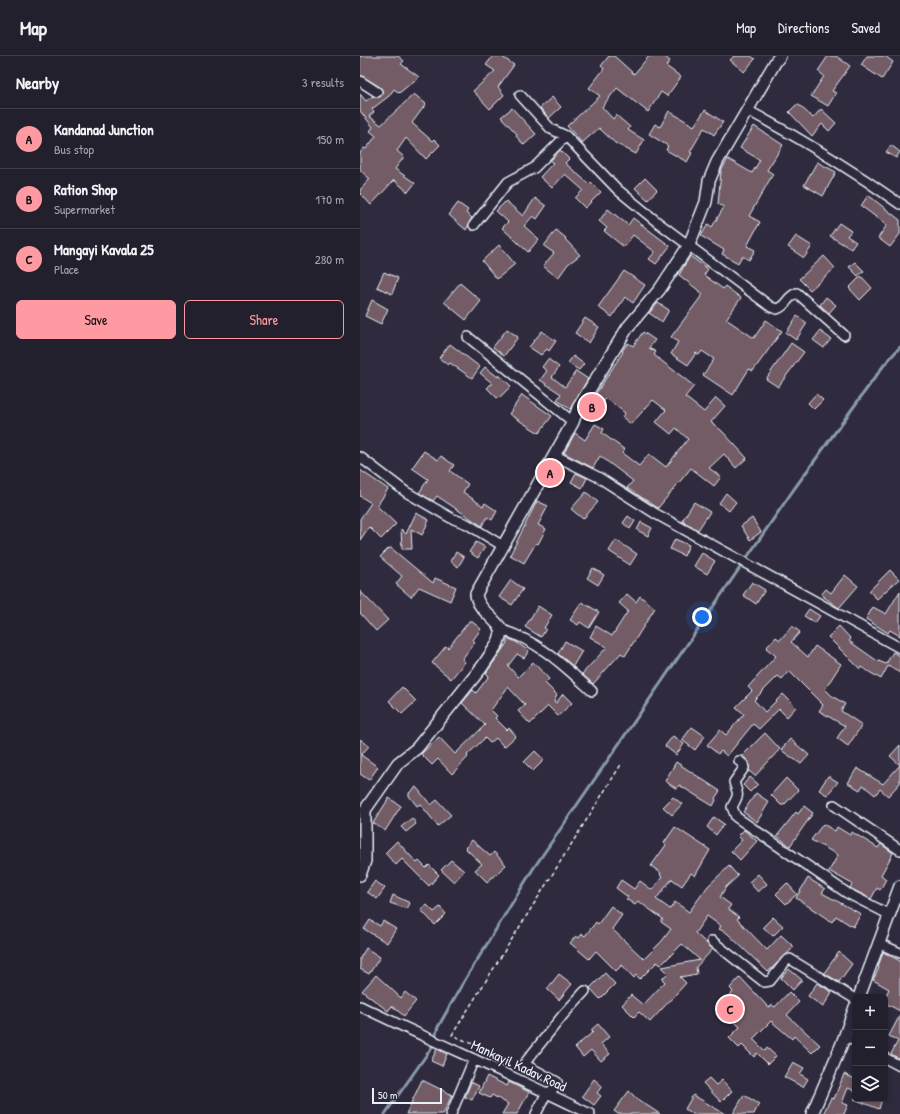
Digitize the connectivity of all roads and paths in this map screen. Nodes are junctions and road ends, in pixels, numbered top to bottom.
1 (780, 56) edge
2 (360, 81) edge
3 (377, 92) dead end
4 (520, 95) dead end
5 (746, 110) junction
6 (566, 136) junction
7 (900, 204) edge
8 (474, 225) dead end
9 (689, 245) junction
10 (844, 335) dead end
11 (468, 337) dead end
12 (573, 422) junction
13 (554, 455) junction
14 (360, 457) edge
15 (503, 546) junction
16 (502, 630) junction
17 (900, 648) edge
18 (592, 691) dead end
19 (739, 761) dead end
20 (622, 763) dead end
21 (834, 805) dead end
22 (363, 808) edge
23 (900, 850) edge
24 (360, 875) edge
25 (900, 886) edge
26 (888, 914) junction
27 (712, 941) dead end
28 (878, 943) junction
29 (900, 953) edge
30 (586, 992) dead end
31 (860, 994) edge
32 (852, 997) edge
33 (360, 1006) edge
34 (852, 1016) edge
35 (845, 1036) junction
36 (852, 1040) edge
37 (474, 1059) junction
38 (888, 1060) edge
39 (900, 1066) edge
40 (549, 1093) junction
41 (451, 1114) edge
42 (536, 1114) edge
43 (590, 1114) edge
44 (812, 1114) edge

1 - 5 main road
2 - 3 street
4 - 6 street
5 - 7 street
5 - 9 main road
6 - 8 street
6 - 9 street
9 - 10 street
9 - 12 main road
11 - 12 street
12 - 13 main road
13 - 15 main road
13 - 17 street
14 - 15 street
15 - 16 main road
16 - 18 street
16 - 22 main road
19 - 26 street
20 - 37 path
21 - 23 street
22 - 24 main road
25 - 26 main road
26 - 28 main road
27 - 32 street
28 - 29 street
28 - 31 main road
30 - 40 street
33 - 37 street, Mankayil Kadav Road
34 - 35 main road
35 - 36 street
35 - 44 main road
37 - 40 street, Mankayil Kadav Road
37 - 41 street
38 - 39 street
40 - 42 street
40 - 43 street, Mankayil Kadav Road

